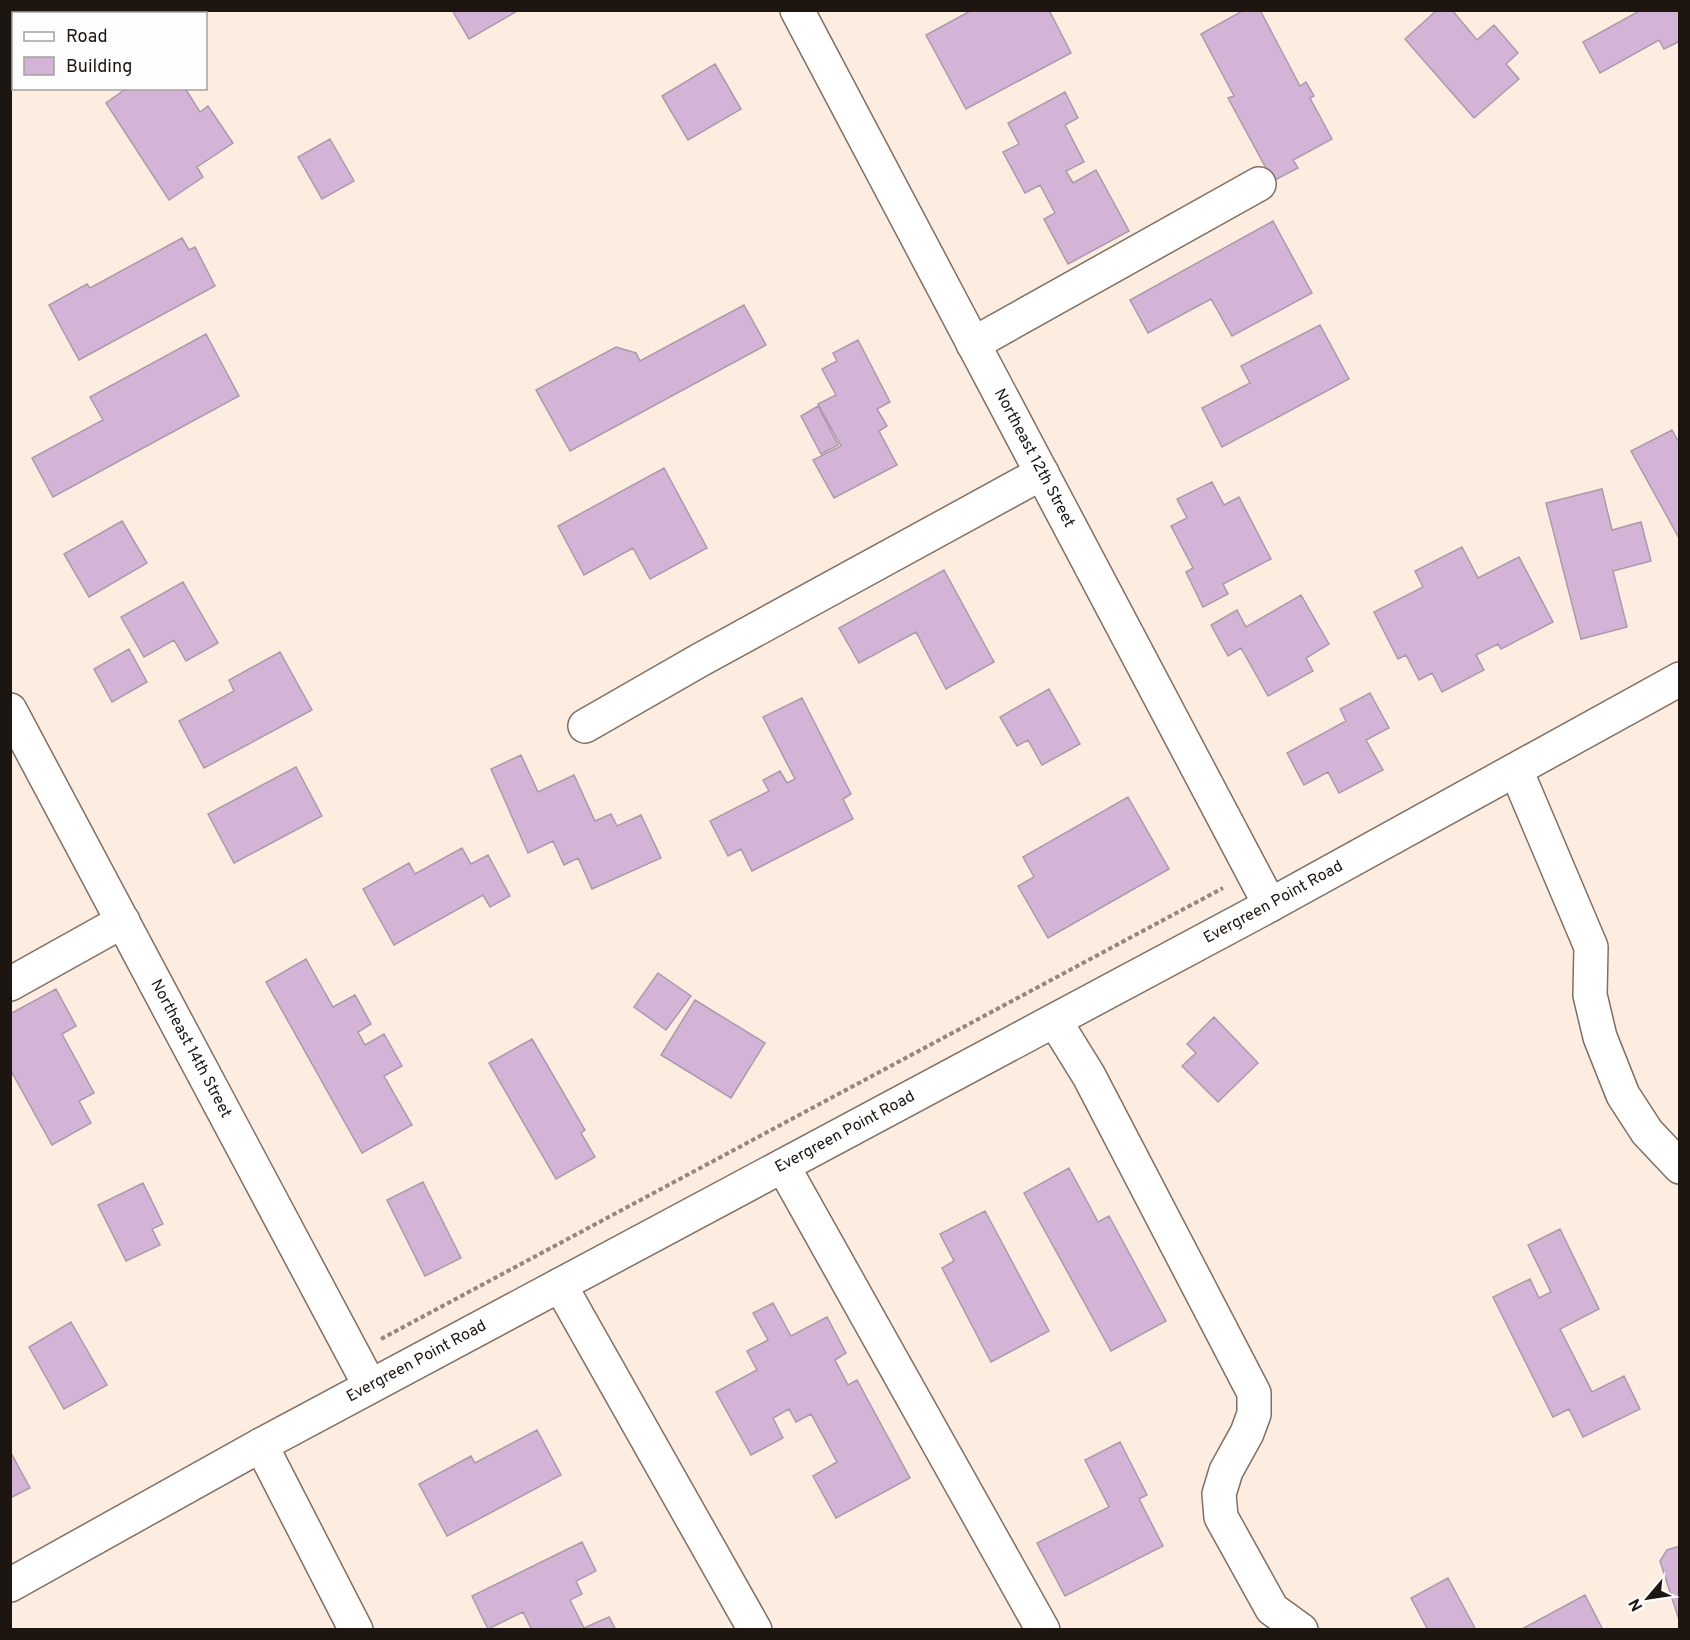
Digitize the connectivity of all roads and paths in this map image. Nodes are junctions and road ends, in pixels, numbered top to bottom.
1 (797, 10) edge
2 (1259, 184) dead end
3 (973, 344) junction
4 (1042, 473) junction
5 (1680, 679) edge
6 (10, 710) edge
7 (585, 726) dead end
8 (1516, 770) junction
9 (1270, 905) junction
10 (123, 921) junction
11 (10, 984) edge
12 (1055, 1021) junction
13 (783, 1166) junction
14 (1680, 1167) edge
15 (560, 1285) junction
16 (370, 1386) junction
17 (261, 1446) junction
18 (10, 1586) edge
19 (356, 1629) edge
20 (755, 1629) edge
21 (1043, 1629) edge
22 (1301, 1629) edge

1 - 3 street, Northeast 12th Street
2 - 3 street
3 - 4 street, Northeast 12th Street
4 - 7 street
4 - 9 street, Northeast 12th Street
5 - 8 street, Evergreen Point Road
6 - 10 street, Northeast 14th Street
8 - 9 street, Evergreen Point Road
8 - 14 street
9 - 12 street, Evergreen Point Road
10 - 11 street
10 - 16 street, Northeast 14th Street
12 - 13 street, Evergreen Point Road
12 - 22 street
13 - 15 street, Evergreen Point Road
13 - 21 street
15 - 16 street, Evergreen Point Road
15 - 20 street
16 - 17 street, Evergreen Point Road
17 - 18 street, Evergreen Point Road
17 - 19 street

